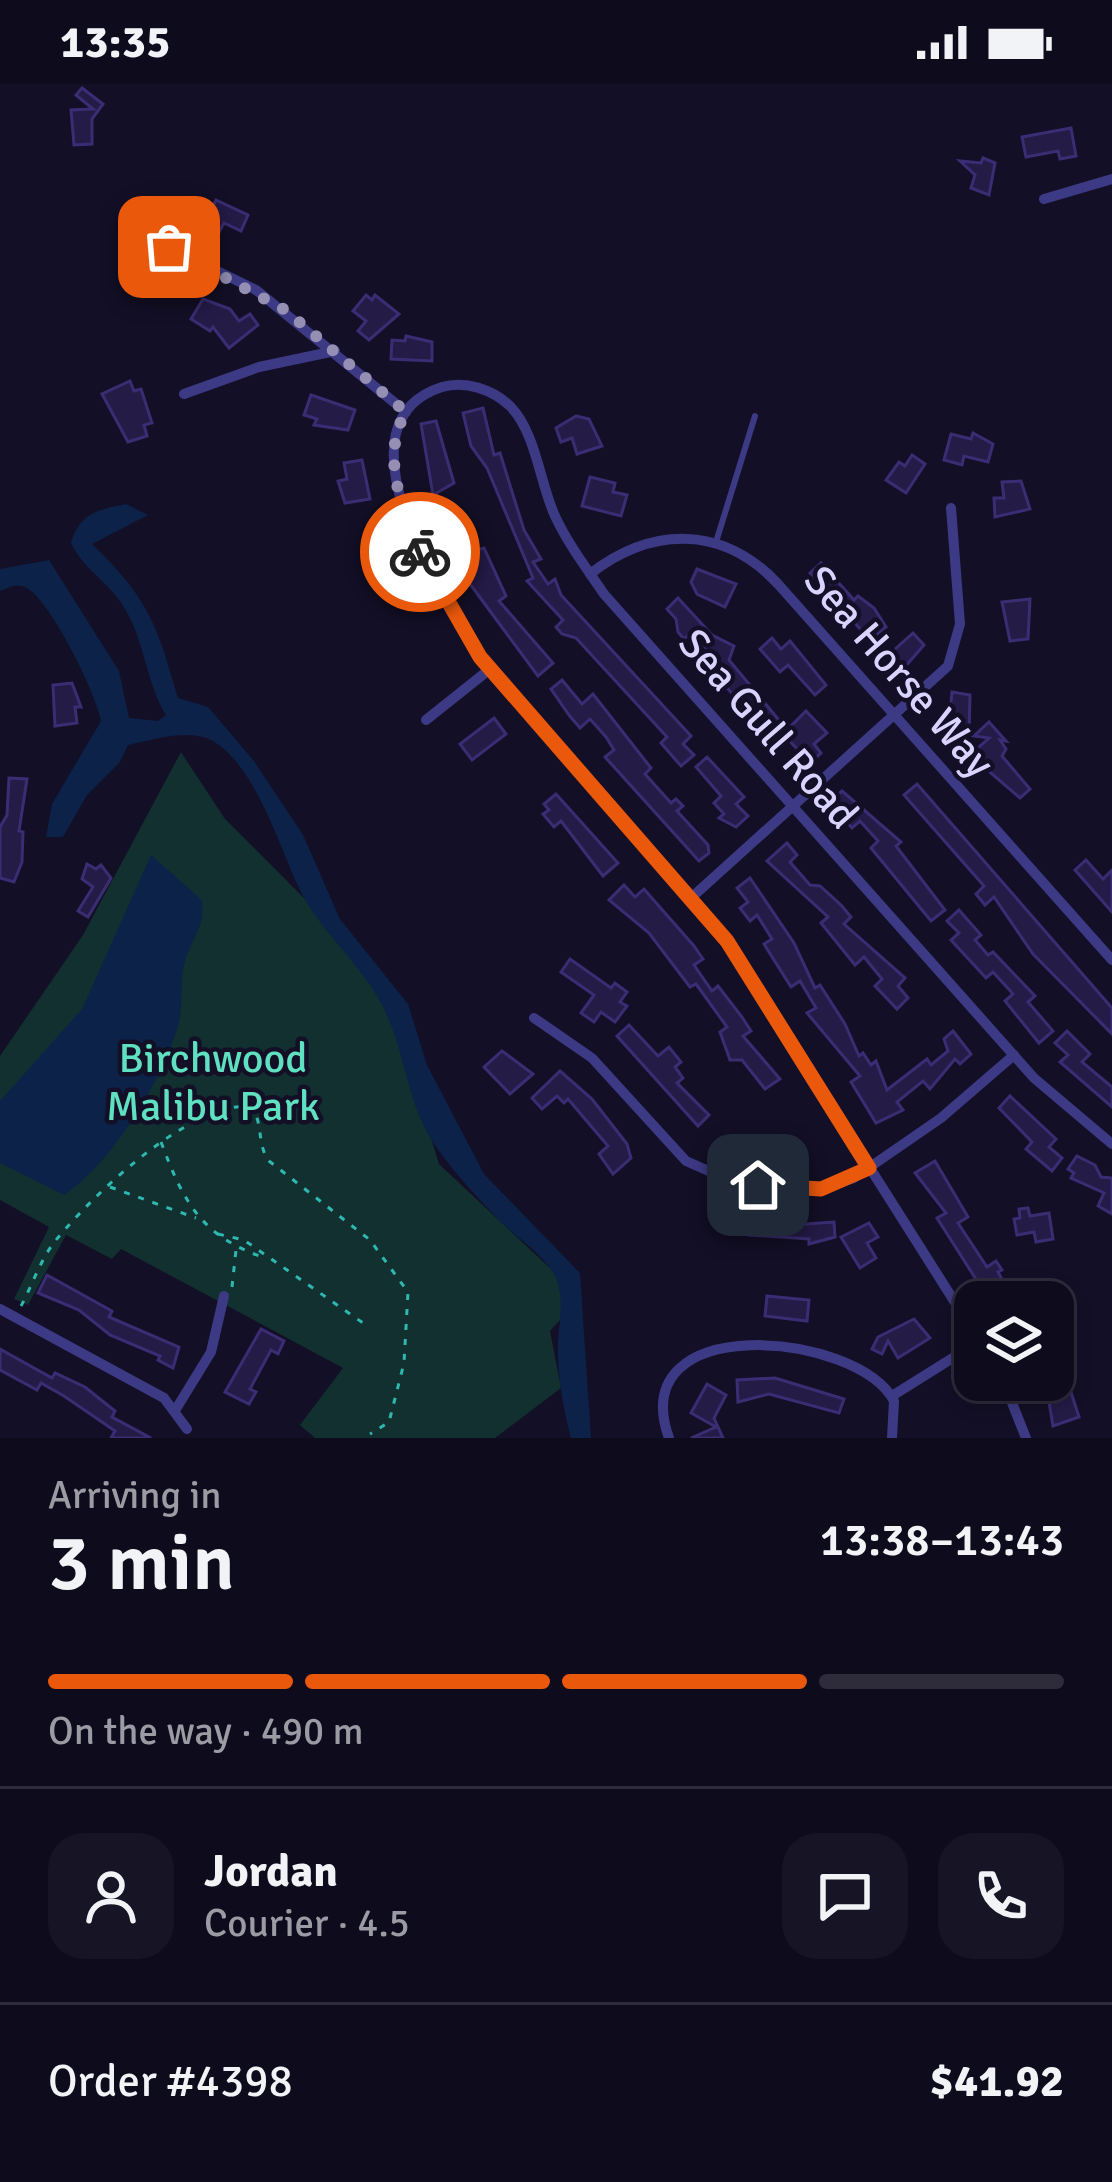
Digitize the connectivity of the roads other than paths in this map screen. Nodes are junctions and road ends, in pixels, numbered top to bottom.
1 (1112, 179) edge
2 (1044, 199) dead end
3 (142, 234) dead end
4 (335, 351) junction
5 (184, 394) dead end
6 (406, 412) junction
7 (755, 416) dead end
8 (950, 508) dead end
9 (716, 542) junction
10 (590, 574) junction
11 (490, 668) junction
12 (896, 719) junction
13 (427, 720) dead end
14 (793, 808) junction
15 (691, 898) junction
16 (1112, 960) edge
17 (535, 1018) dead end
18 (1014, 1055) junction
19 (1112, 1144) edge
20 (869, 1168) junction
21 (224, 1296) road end
22 (954, 1301) edge
23 (0, 1309) edge
24 (954, 1357) edge
25 (892, 1396) junction
26 (1012, 1401) edge
27 (176, 1409) junction
28 (188, 1429) dead end
29 (669, 1438) edge
30 (892, 1438) edge
31 (1027, 1438) edge

1 - 2 street
3 - 4 street
4 - 5 street
4 - 6 street
6 - 10 street, Sea Gull Road
6 - 11 street
7 - 9 lane
8 - 12 street
9 - 10 street, Sea Horse Way
9 - 12 street, Sea Horse Way
10 - 14 street, Sea Gull Road
11 - 13 street
11 - 15 street
12 - 14 street
12 - 16 street, Sea Horse Way
14 - 15 street
14 - 18 street, Sea Gull Road
15 - 20 street
17 - 20 street
18 - 19 street, Sea Gull Road
18 - 20 street
20 - 22 street
21 - 27 street
23 - 27 street
24 - 25 street
25 - 29 street
25 - 30 street
26 - 31 street
27 - 28 street

